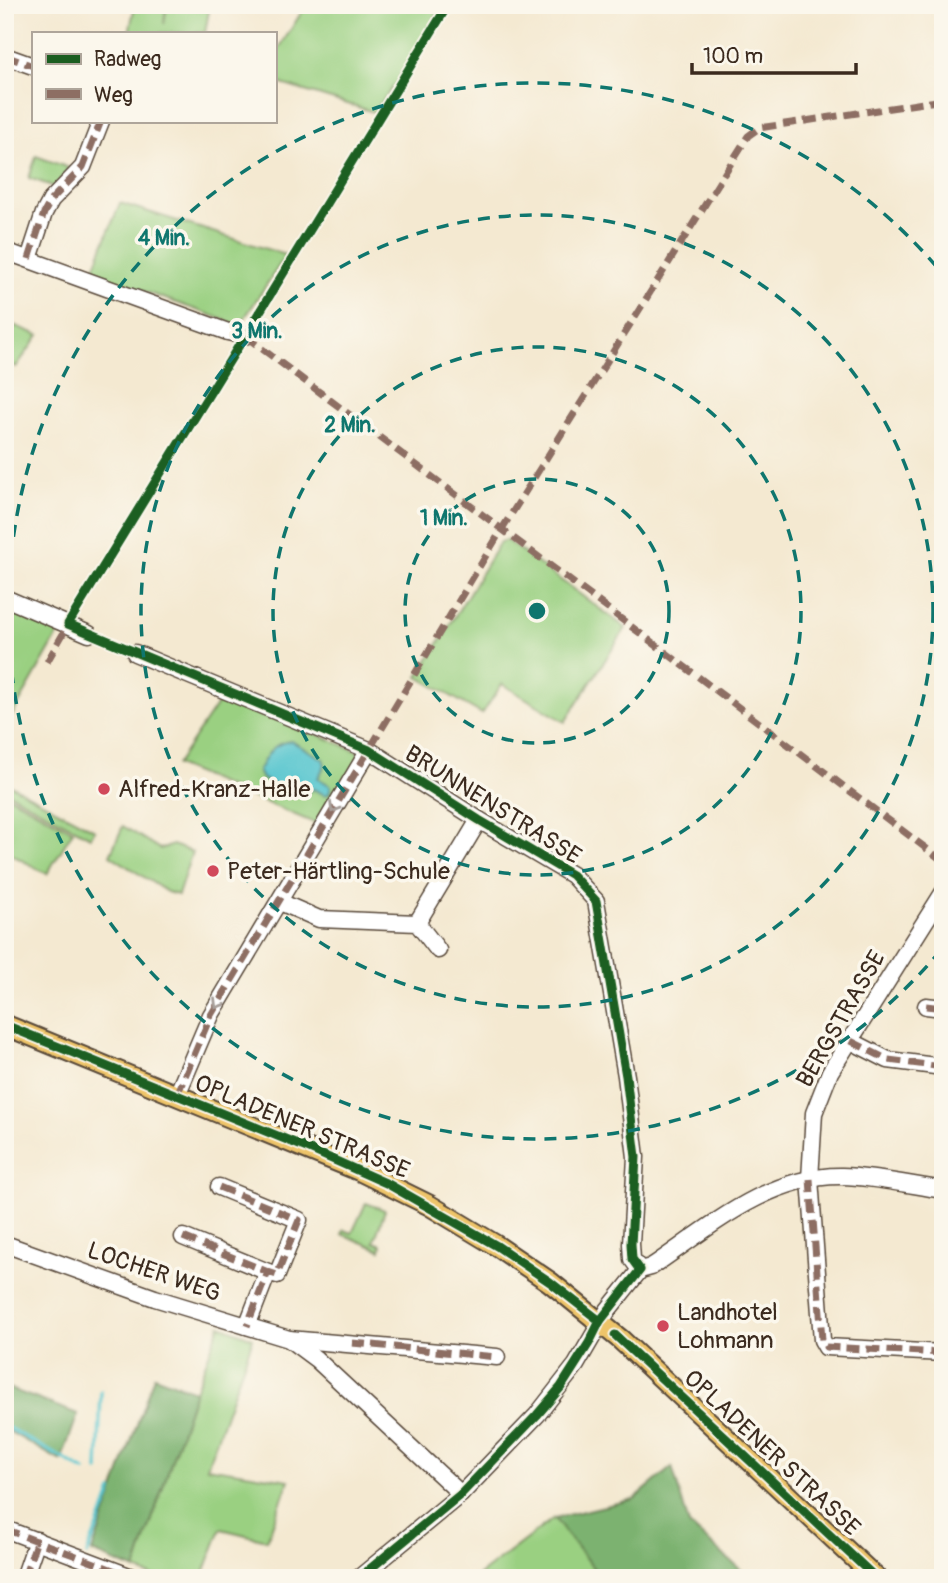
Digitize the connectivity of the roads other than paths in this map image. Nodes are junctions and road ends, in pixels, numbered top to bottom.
1 (6, 59) edge
2 (32, 66) edge
3 (101, 122) edge
4 (5, 251) edge
5 (29, 259) junction
6 (245, 336) dead end
7 (5, 598) edge
8 (89, 634) dead end
9 (135, 653) dead end
10 (369, 750) junction
11 (479, 820) junction
12 (943, 893) edge
13 (279, 902) junction
14 (417, 923) junction
15 (438, 950) dead end
16 (926, 1006) dead end
17 (943, 1008) edge
18 (5, 1025) edge
19 (850, 1041) junction
20 (943, 1067) edge
21 (177, 1095) junction
22 (810, 1179) junction
23 (219, 1187) dead end
24 (943, 1190) edge
25 (183, 1237) dead end
26 (5, 1244) edge
27 (640, 1270) junction
28 (268, 1272) junction
29 (600, 1321) junction
30 (247, 1326) junction
31 (289, 1339) junction
32 (943, 1353) edge
33 (497, 1357) dead end
34 (461, 1494) junction
35 (5, 1529) edge
36 (37, 1540) junction
37 (98, 1572) edge
38 (873, 1575) edge
39 (362, 1577) edge
40 (24, 1578) edge
41 (134, 1578) edge

1 - 2 street
3 - 5 street
4 - 5 street
5 - 6 street
7 - 8 street
9 - 10 street, BRUNNENSTRASSE
10 - 11 street, BRUNNENSTRASSE
10 -> 13 street
11 - 14 street
11 - 27 street, BRUNNENSTRASSE
12 - 19 street, BERGSTRASSE
13 - 14 street
13 -> 21 street
14 - 15 street
16 - 17 street
18 - 21 main road, OPLADENER STRASSE
19 - 20 street
19 - 22 street, BERGSTRASSE
21 - 29 main road, OPLADENER STRASSE
22 - 24 street
22 - 27 street
22 - 32 street, BERGSTRASSE
23 - 28 street
25 - 28 street
26 - 30 street, LOCHER WEG
27 - 29 street
28 - 30 street
29 - 34 street
29 - 38 main road, OPLADENER STRASSE
30 - 31 street, LOCHER WEG
31 - 33 street, LOCHER WEG
31 - 34 street, LOCHER WEG
34 - 39 street
35 - 36 street
36 - 37 street
36 - 40 street
37 - 41 street

